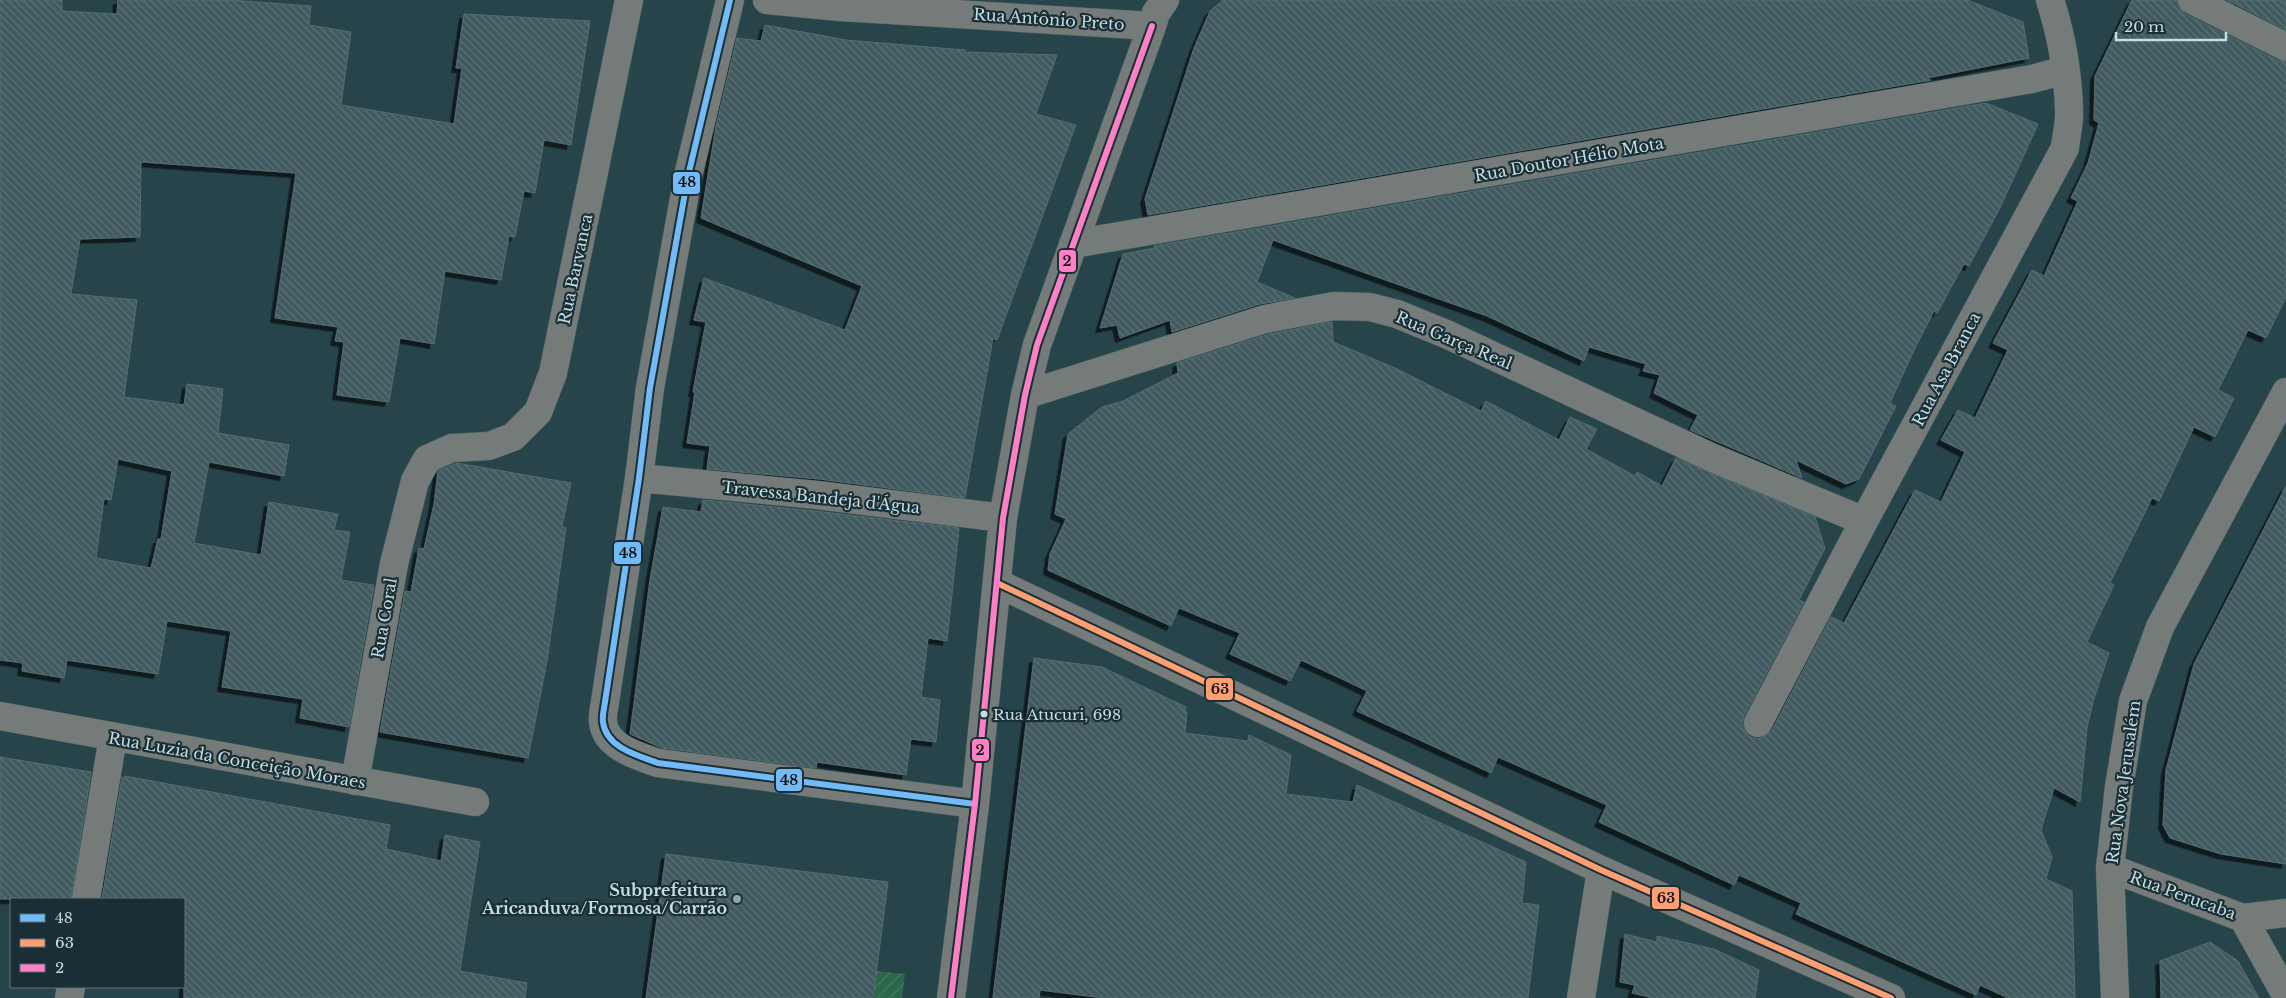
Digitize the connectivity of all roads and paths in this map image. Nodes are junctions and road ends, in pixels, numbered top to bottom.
1 (629, 0) edge
2 (730, 0) edge
3 (767, 0) edge
4 (1165, 0) edge
5 (2050, 0) edge
6 (2192, 0) edge
7 (961, 7) edge
8 (1152, 26) junction
9 (2286, 47) edge
10 (2065, 70) junction
11 (1073, 244) junction
12 (2286, 392) edge
13 (1024, 394) junction
14 (427, 459) joint
15 (639, 478) junction
16 (1004, 518) junction
17 (1864, 521) junction
18 (997, 583) junction
19 (0, 716) edge
20 (1758, 723) dead end
21 (113, 738) junction
22 (354, 781) junction
23 (475, 802) dead end
24 (975, 804) junction
25 (2110, 868) junction
26 (1601, 870) junction
27 (86, 898) edge
28 (2286, 913) edge
29 (2242, 918) junction
30 (2286, 995) edge
31 (951, 998) edge
32 (1580, 998) edge
33 (1891, 998) edge
34 (2115, 998) edge

1 - 14 street, Rua Barvanca
2 - 15 street
3 - 7 street, Rua Antônio Preto
4 - 8 street
5 - 10 street, Rua Asa Branca
6 - 9 street
7 - 8 street, Rua Antônio Preto
8 - 11 street
10 - 11 street, Rua Doutor Hélio Mota
10 - 17 street, Rua Asa Branca
11 - 13 street
12 - 25 street, Rua Nova Jerusalém
13 - 16 street
13 - 17 street, Rua Garça Real
14 - 22 street, Rua Coral
15 - 16 street, Travessa Bandeja d'Água
15 - 24 street
16 - 18 street
17 - 20 street, Rua Asa Branca
18 - 24 street
18 - 26 street
19 - 21 street, Rua Luzia da Conceição Moraes
21 - 22 street, Rua Luzia da Conceição Moraes
21 - 27 street
22 - 23 street, Rua Luzia da Conceição Moraes
24 - 31 street
25 - 29 street, Rua Perucaba
25 - 34 street, Rua Nova Jerusalém
26 - 32 street
26 - 33 street
28 - 29 street, Rua Perucaba
29 - 30 street

